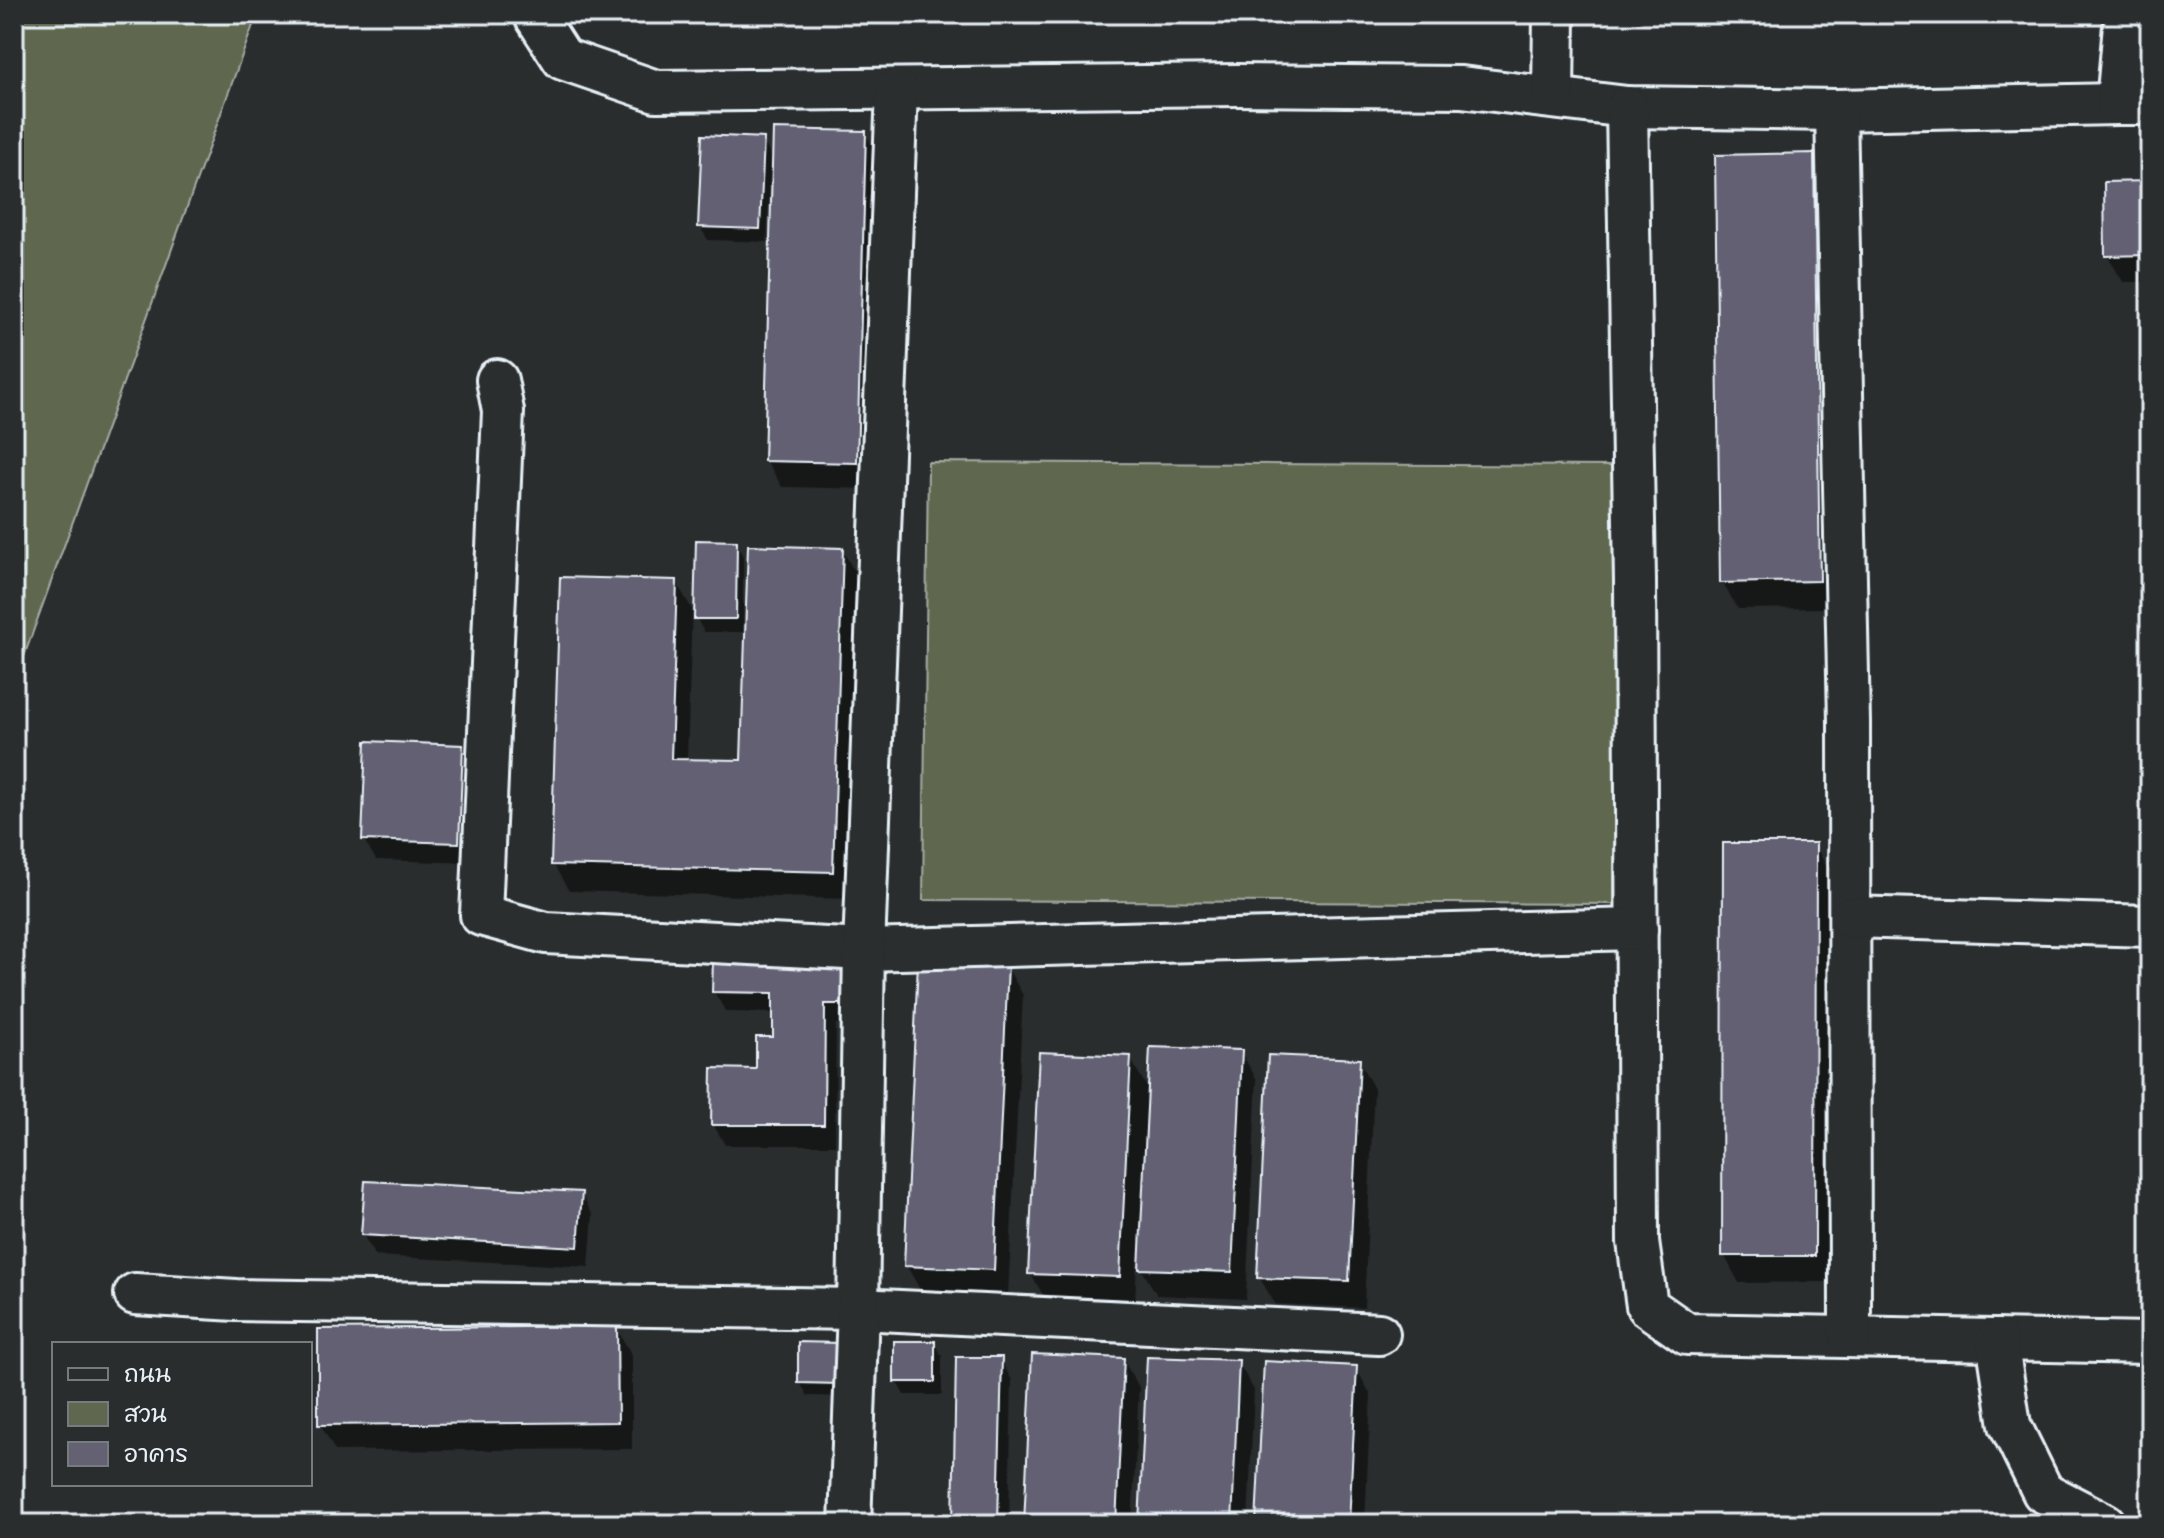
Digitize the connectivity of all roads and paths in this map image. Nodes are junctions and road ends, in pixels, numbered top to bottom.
1 (534, 14) edge
2 (1554, 14) edge
3 (2125, 14) edge
4 (897, 89) junction
5 (1553, 97) junction
6 (2133, 104) edge
7 (1627, 107) junction
8 (1836, 110) junction
9 (497, 380) dead end
10 (1850, 917) junction
11 (2150, 926) edge
12 (1637, 929) junction
13 (864, 950) junction
14 (135, 1294) dead end
15 (858, 1309) junction
16 (1379, 1334) dead end
17 (1850, 1337) junction
18 (1997, 1340) junction
19 (2150, 1343) edge
20 (850, 1524) edge
21 (2105, 1524) edge

1 - 4 lane
2 - 5 lane
3 - 6 lane
4 - 5 lane
4 - 13 lane
5 - 7 lane
6 - 8 lane
7 - 8 lane
7 - 12 lane
8 - 10 lane
9 - 13 lane
10 - 11 lane
10 - 17 lane
12 - 13 lane
12 - 17 lane
13 - 15 lane
14 - 15 lane
15 - 16 lane
15 - 20 lane
17 - 18 lane
18 - 19 lane
18 - 21 lane

